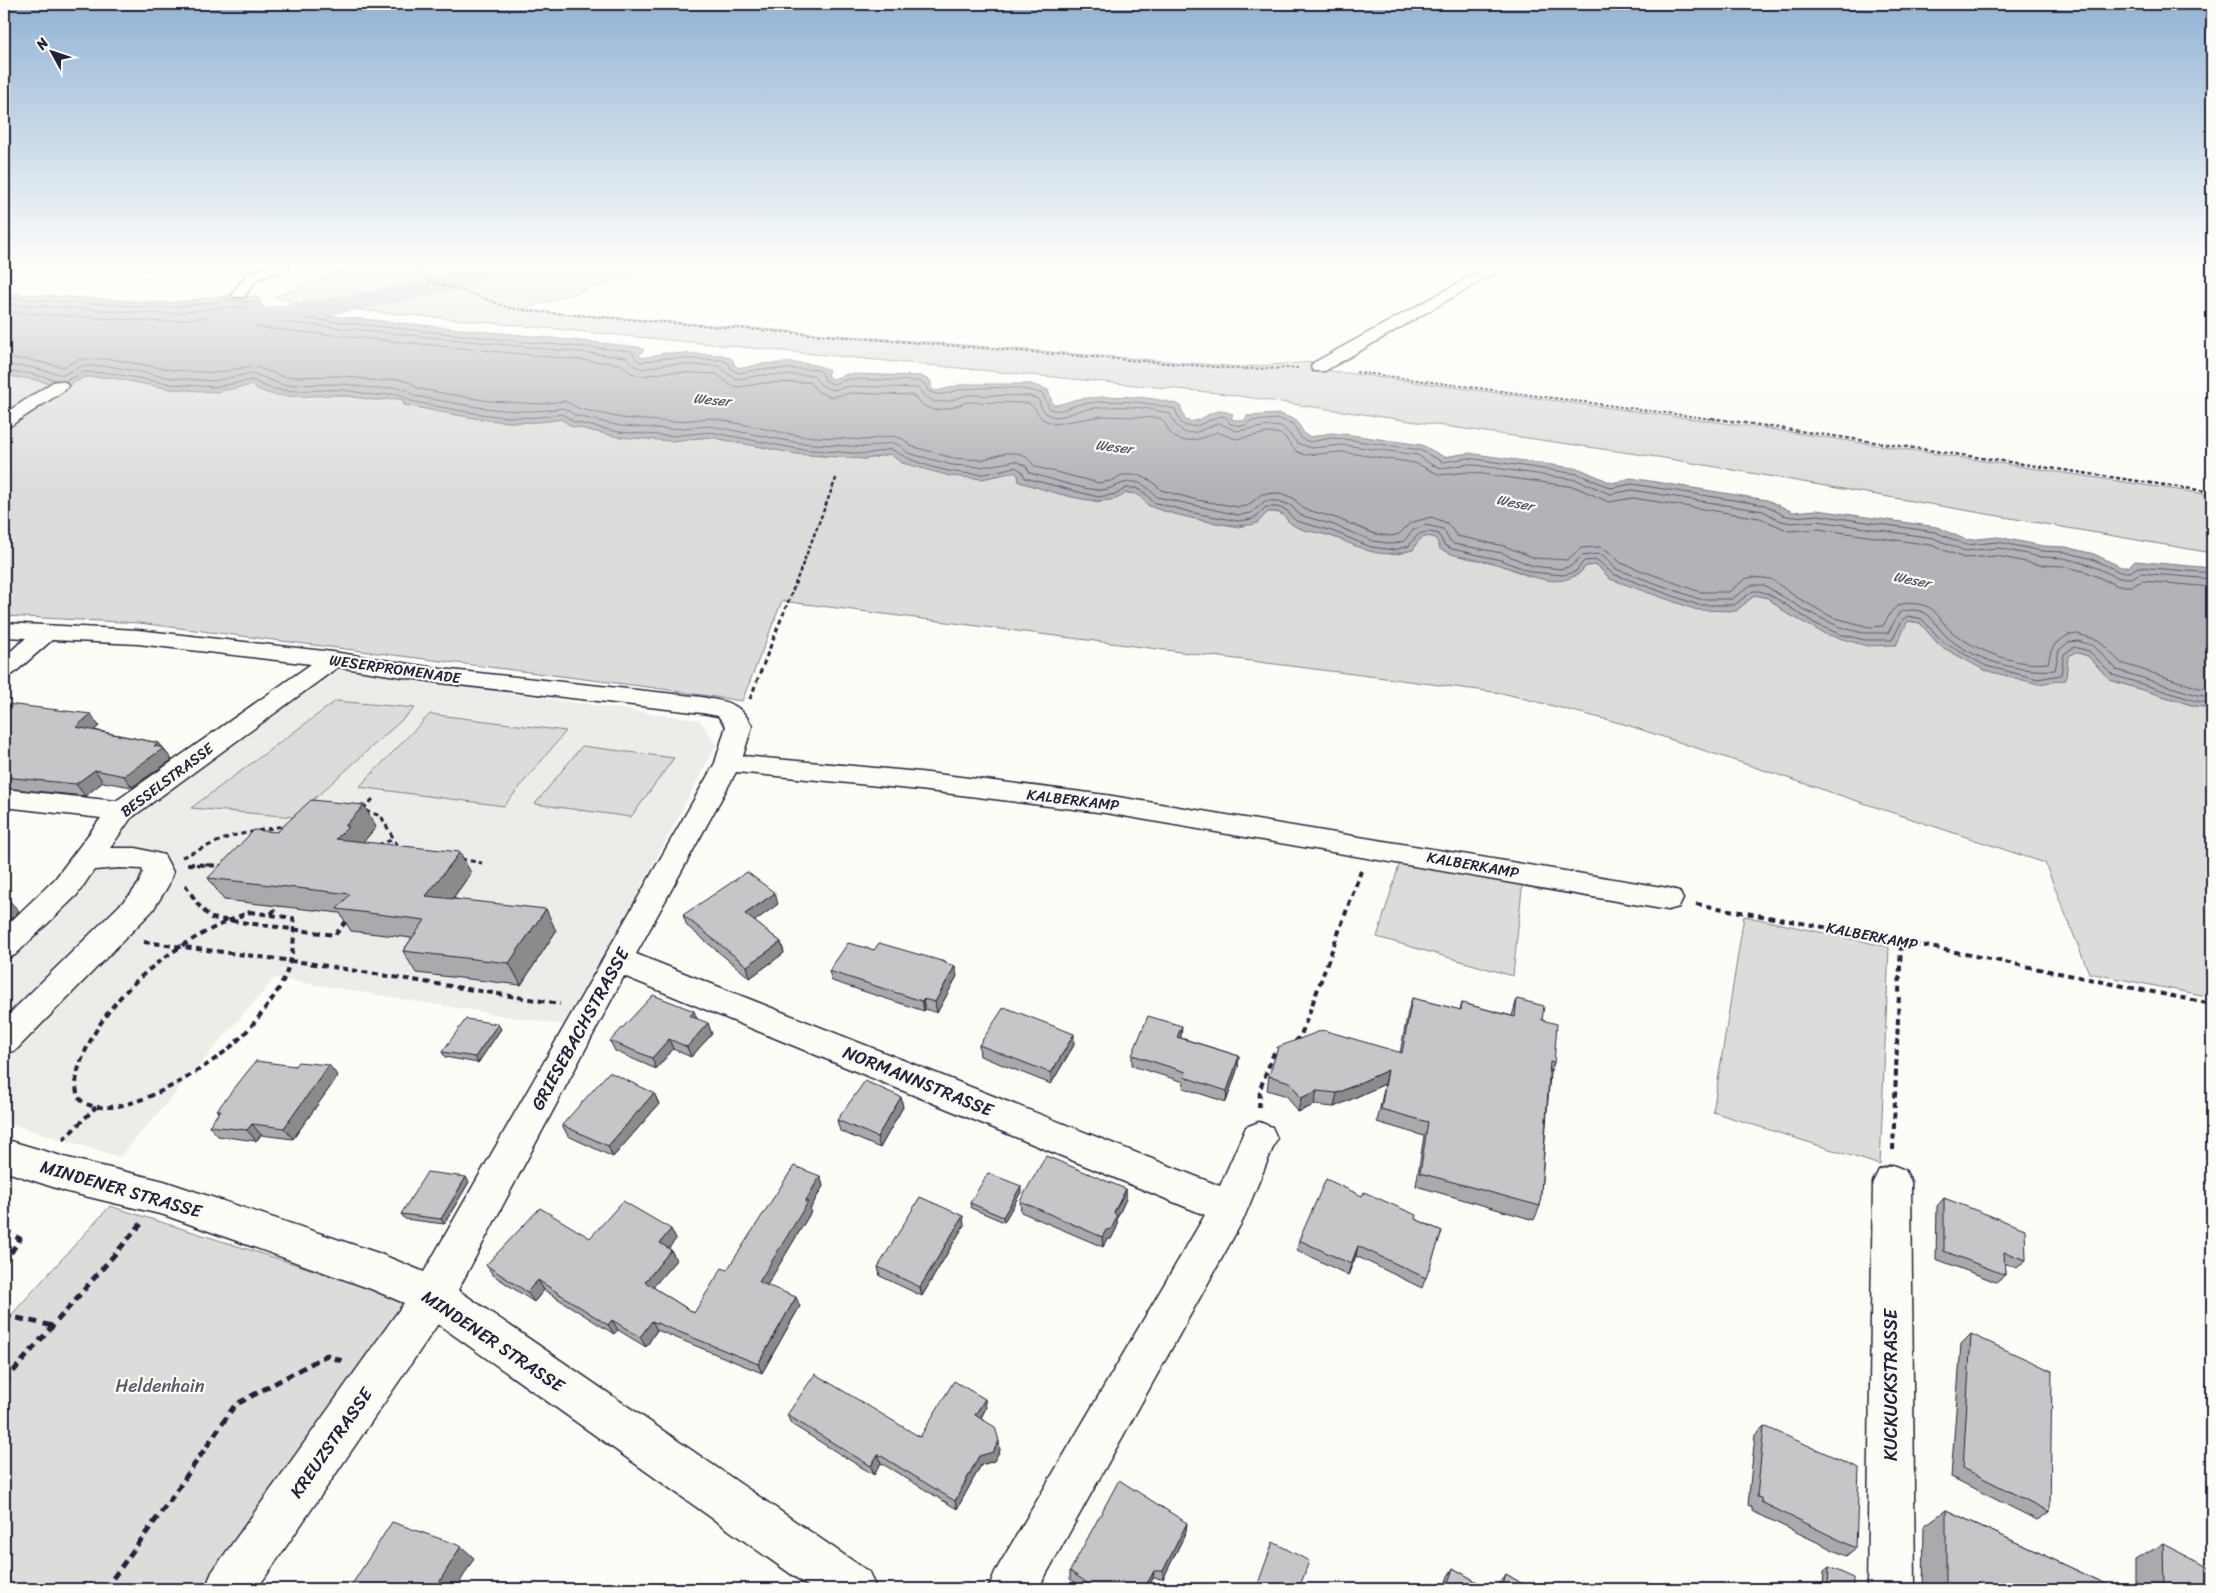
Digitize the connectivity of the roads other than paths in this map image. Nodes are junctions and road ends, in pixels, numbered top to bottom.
1 (1367, 340) edge
2 (1319, 367) dead end
3 (59, 386) dead end
4 (4, 422) edge
5 (4, 630) edge
6 (47, 632) junction
7 (333, 659) junction
8 (4, 670) edge
9 (728, 763) junction
10 (4, 798) edge
11 (121, 811) junction
12 (84, 861) junction
13 (1668, 899) road end
14 (4, 947) edge
15 (617, 960) junction
16 (4, 1040) edge
17 (1259, 1138) road end
18 (21, 1161) edge
19 (1892, 1182) road end
20 (1218, 1203) dead end
21 (433, 1296) junction
22 (229, 1589) edge
23 (852, 1589) edge
24 (1012, 1589) edge
25 (1891, 1589) edge

1 - 2 street
3 - 4 street
5 - 6 street, WESERPROMENADE
6 - 7 street, WESERPROMENADE
6 - 8 street
7 - 9 street, WESERPROMENADE
7 - 11 street, BESSELSTRASSE
9 - 13 street, KALBERKAMP
9 - 15 street, GRIESEBACHSTRASSE
10 - 11 street
11 - 12 street, BESSELSTRASSE
12 - 14 street, BESSELSTRASSE
12 - 16 street
15 - 20 street, NORMANNSTRASSE
15 - 21 street, GRIESEBACHSTRASSE
17 - 24 street
18 - 21 street, MINDENER STRASSE
19 - 25 street, KUCKUCKSTRASSE
21 - 22 street, KREUZSTRASSE
21 - 23 street, MINDENER STRASSE

